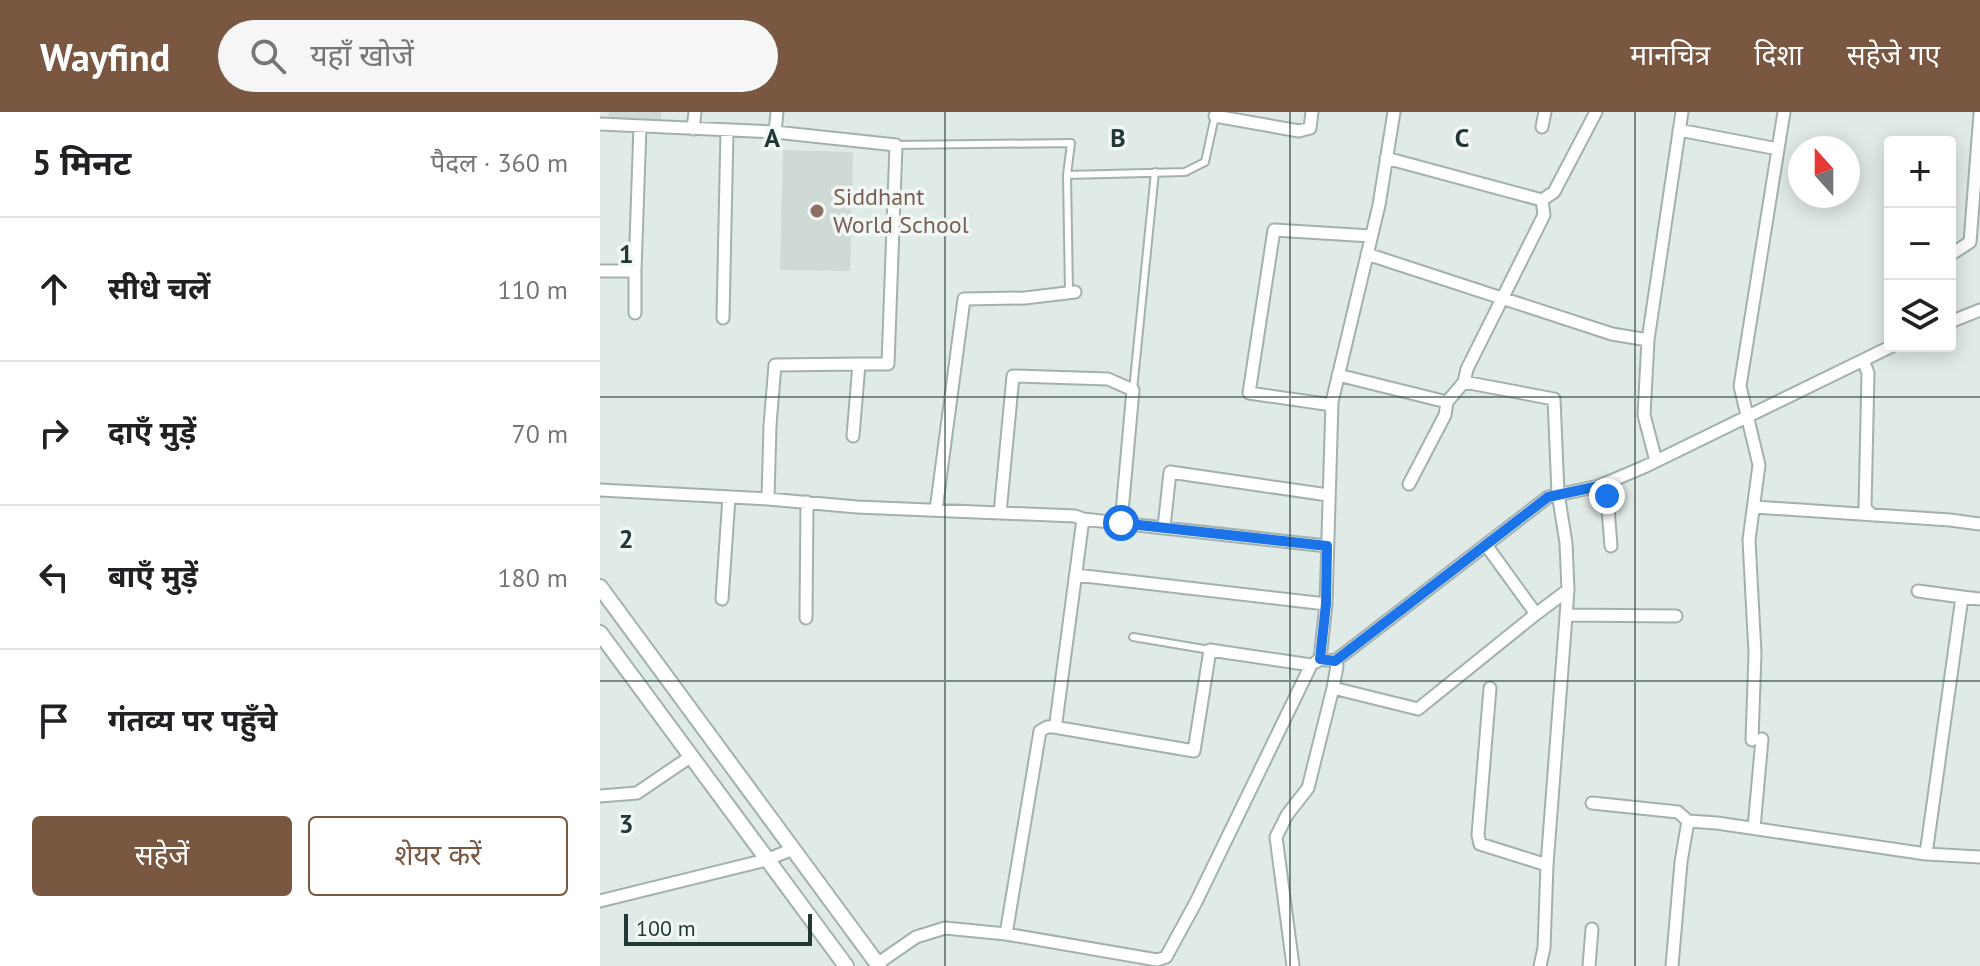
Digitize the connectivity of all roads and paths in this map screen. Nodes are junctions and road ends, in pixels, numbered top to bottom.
1 (695, 112) edge
2 (777, 112) edge
3 (1312, 112) edge
4 (1394, 112) edge
5 (1545, 112) edge
6 (1596, 112) edge
7 (1682, 112) edge
8 (1784, 112) edge
9 (1215, 114) edge
10 (1980, 114) edge
11 (600, 124) edge
12 (640, 126) junction
13 (1542, 127) dead end
14 (693, 129) junction
15 (1679, 130) junction
16 (727, 131) junction
17 (775, 132) junction
18 (896, 145) junction
19 (1778, 149) junction
20 (1386, 158) junction
21 (1155, 172) junction
22 (1067, 175) junction
23 (1542, 200) junction
24 (1371, 236) junction
25 (1956, 251) edge
26 (1367, 254) junction
27 (600, 271) edge
28 (635, 271) junction
29 (1072, 293) joint
30 (1502, 298) junction
31 (1980, 310) edge
32 (635, 313) dead end
33 (723, 318) dead end
34 (1956, 320) edge
35 (1648, 340) junction
36 (1884, 350) edge
37 (1863, 360) junction
38 (859, 364) junction
39 (1338, 375) junction
40 (1464, 382) junction
41 (1133, 390) junction
42 (1447, 402) junction
43 (1332, 405) junction
44 (1747, 415) junction
45 (853, 436) dead end
46 (1656, 461) junction
47 (1409, 484) dead end
48 (1599, 486) junction
49 (600, 490) edge
50 (1558, 493) junction
51 (1328, 495) junction
52 (729, 497) junction
53 (768, 499) junction
54 (807, 502) junction
55 (1754, 507) junction
56 (936, 510) junction
57 (1000, 513) junction
58 (1872, 515) junction
59 (1083, 519) junction
60 (1121, 523) junction
61 (1980, 524) edge
62 (1164, 527) junction
63 (1486, 545) junction
64 (1327, 546) junction
65 (1611, 546) dead end
66 (1076, 575) junction
67 (600, 587) edge
68 (1568, 590) junction
69 (1918, 591) dead end
70 (1962, 597) junction
71 (722, 599) dead end
72 (1980, 599) edge
73 (1326, 604) junction
74 (1536, 614) junction
75 (1567, 615) junction
76 (1676, 616) dead end
77 (806, 618) dead end
78 (600, 633) edge
79 (1133, 637) dead end
80 (1210, 650) junction
81 (1335, 661) junction
82 (1316, 662) junction
83 (1333, 688) junction
84 (1490, 688) dead end
85 (1054, 727) junction
86 (690, 757) junction
87 (600, 796) edge
88 (1592, 803) dead end
89 (1688, 821) junction
90 (1754, 828) junction
91 (793, 849) junction
92 (1926, 854) junction
93 (1980, 857) edge
94 (766, 860) junction
95 (1547, 865) junction
96 (600, 901) edge
97 (1592, 929) dead end
98 (1006, 934) junction
99 (1164, 962) edge
100 (878, 965) edge
101 (846, 966) edge
102 (1293, 966) edge
103 (1540, 966) edge
104 (1589, 966) edge
105 (1672, 966) edge

1 - 14 street
2 - 17 street
3 - 9 street
4 - 20 street
5 - 13 street
6 - 23 street
7 - 15 street
8 - 19 street
9 - 21 lane
10 - 25 street
11 - 12 street
12 - 14 street
12 - 28 street
14 - 16 street
15 - 19 street
15 - 35 street
16 - 17 street
16 - 33 street
17 - 18 street
18 - 22 lane
18 - 38 street
19 - 44 street
20 - 23 street
20 - 24 street
21 - 22 lane
21 - 41 lane
22 - 29 lane
23 - 30 street
24 - 26 street
24 - 43 street
26 - 30 street
26 - 39 street
27 - 28 street
28 - 32 street
29 - 56 street
30 - 35 street
30 - 40 street
31 - 34 street
35 - 46 street
36 - 37 street
37 - 44 street
37 - 58 street
38 - 45 street
38 - 53 street
39 - 42 street
39 - 43 street
40 - 42 street
40 - 50 street
41 - 57 street
41 - 60 street
42 - 47 street
43 - 51 street
44 - 46 street
44 - 55 street
46 - 48 street
48 - 50 street
48 - 65 street
49 - 52 street
50 - 63 street
50 - 68 street
51 - 62 street
51 - 64 street
52 - 53 street
52 - 71 street
53 - 54 street
54 - 56 street
54 - 77 street
55 - 58 street
55 - 90 street
56 - 57 street
57 - 59 street
58 - 61 street
59 - 60 street
59 - 66 street
60 - 62 street
62 - 64 street
63 - 74 street
63 - 81 street
64 - 73 street
66 - 73 street
66 - 85 street
67 - 91 street
68 - 74 street
68 - 75 street
69 - 70 street
70 - 72 street
70 - 92 street
73 - 82 street
74 - 83 street
75 - 76 street
75 - 95 street
78 - 86 street
79 - 80 lane
80 - 82 street
80 - 85 street
81 - 82 street
81 - 83 street
82 - 99 street
83 - 102 street
84 - 95 street
85 - 98 street
86 - 87 street
86 - 94 street
88 - 89 street
89 - 90 street
89 - 105 street
90 - 92 street
91 - 94 street
91 - 100 street
92 - 93 street
94 - 96 street
94 - 101 street
95 - 103 street
97 - 104 street
98 - 99 street
98 - 100 street

